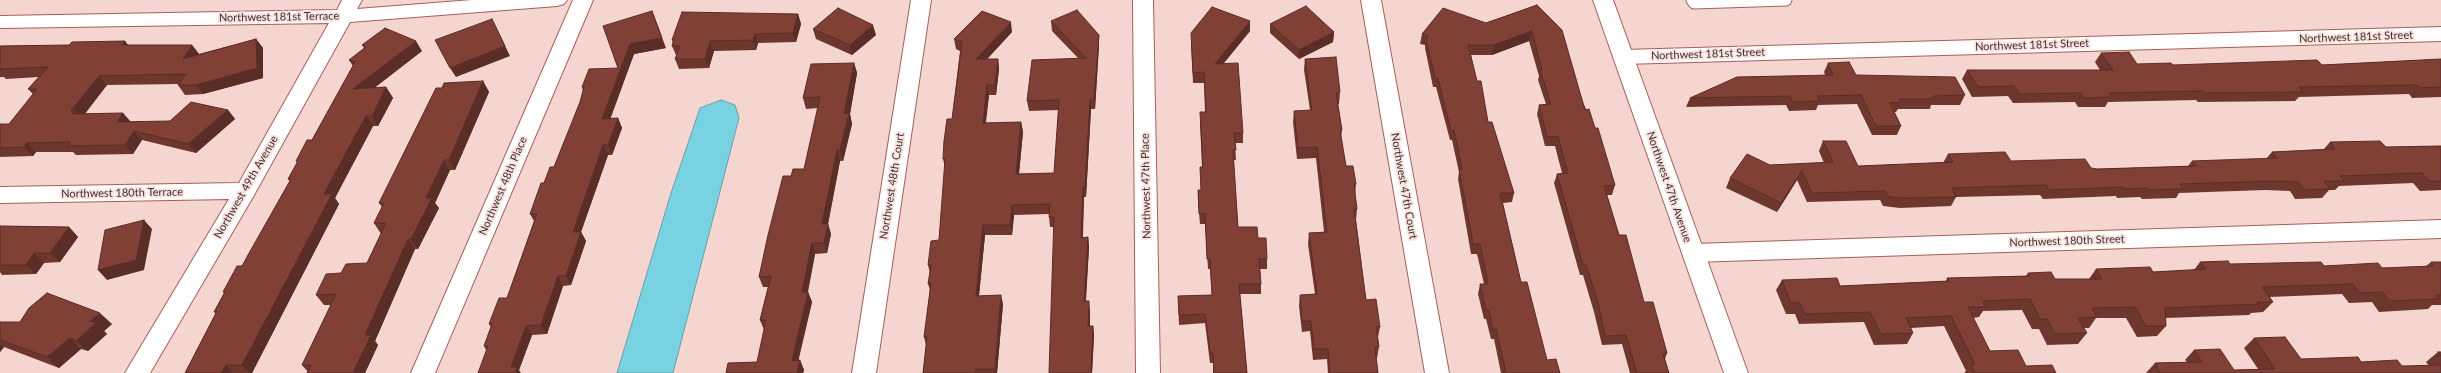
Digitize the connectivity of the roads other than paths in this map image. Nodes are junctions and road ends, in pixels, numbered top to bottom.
1 (557, 0) edge
2 (583, 0) edge
3 (920, 0) edge
4 (1143, 0) edge
5 (1371, 0) edge
6 (1603, 0) edge
7 (1692, 0) edge
8 (1786, 0) edge
9 (348, 8) edge
10 (0, 22) edge
11 (2441, 34) edge
12 (1623, 57) junction
13 (245, 191) junction
14 (0, 195) edge
15 (2441, 229) edge
16 (1693, 253) junction
17 (137, 373) edge
18 (423, 373) edge
19 (864, 373) edge
20 (1148, 373) edge
21 (1437, 373) edge
22 (1736, 373) edge

1 - 9 street, Northwest 181st Terrace
2 - 18 street, Northwest 48th Place
3 - 19 street, Northwest 48th Court
4 - 20 street, Northwest 47th Place
5 - 21 street, Northwest 47th Court
6 - 12 street, Northwest 47th Avenue
7 - 8 lane
9 - 10 street, Northwest 181st Terrace
9 - 13 street, Northwest 49th Avenue
11 - 12 street, Northwest 181st Street
12 - 16 street, Northwest 47th Avenue
13 - 14 street, Northwest 180th Terrace
13 - 17 street, Northwest 49th Avenue
15 - 16 street, Northwest 180th Street
16 - 22 street, Northwest 47th Avenue

